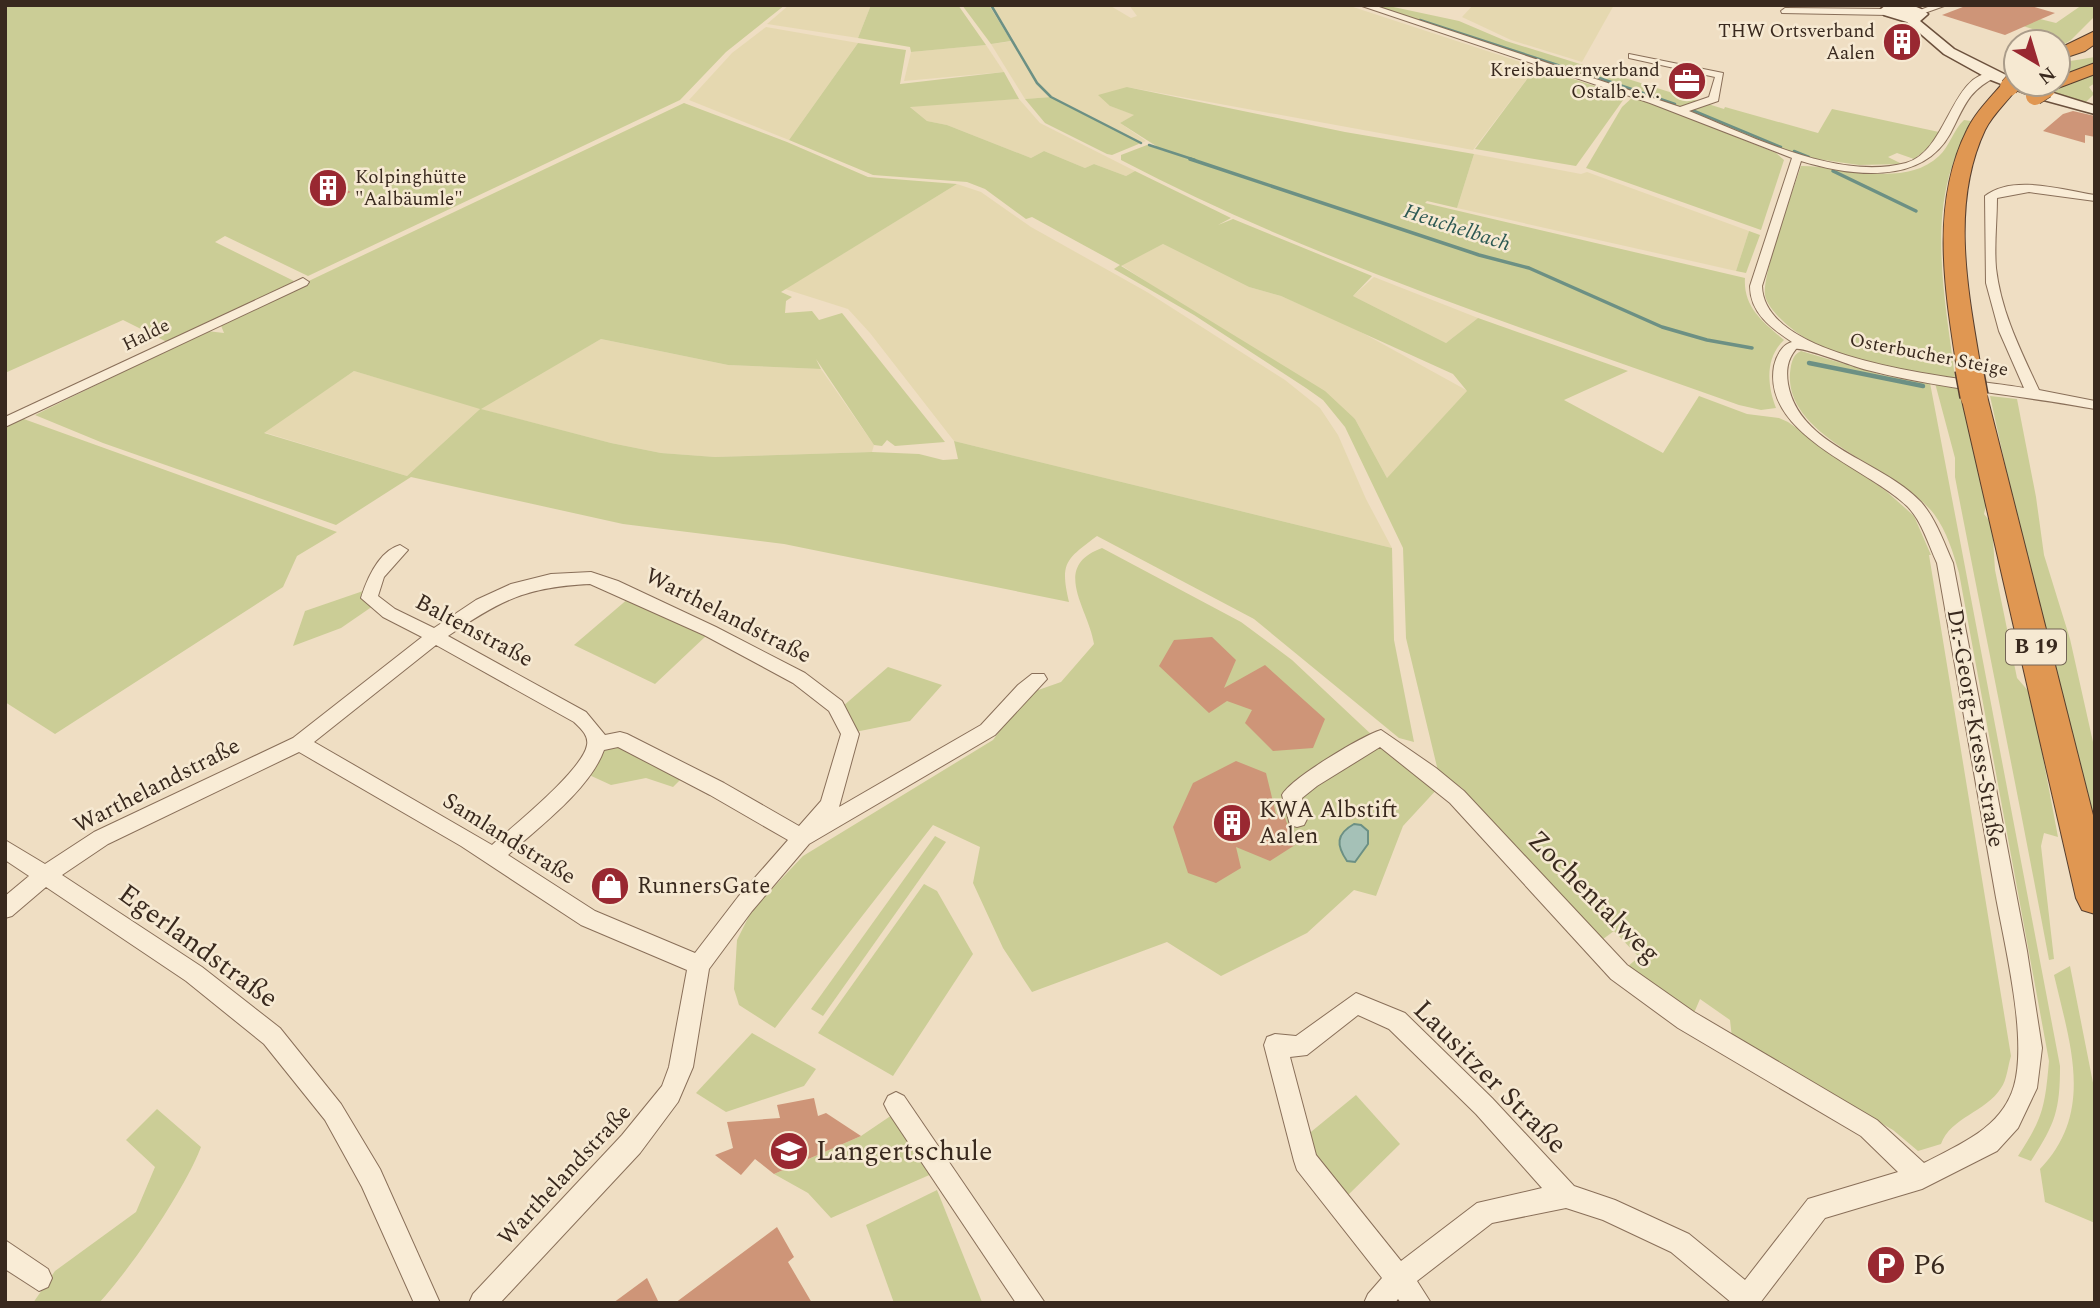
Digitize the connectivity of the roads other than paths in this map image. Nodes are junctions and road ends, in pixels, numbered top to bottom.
1 (1363, 5) edge
2 (1943, 5) edge
3 (1894, 8) edge
4 (1785, 11) dead end
5 (1915, 15) junction
6 (2095, 36) edge
7 (2072, 50) edge
8 (2095, 52) edge
9 (2072, 54) edge
10 (1632, 56) dead end
11 (2095, 68) edge
12 (1993, 75) junction
13 (2072, 78) edge
14 (2002, 96) edge
15 (2034, 98) edge
16 (1681, 110) junction
17 (2095, 110) edge
18 (1797, 158) junction
19 (1963, 171) junction
20 (2095, 198) edge
21 (303, 282) dead end
22 (1802, 343) junction
23 (2033, 393) junction
24 (2095, 405) edge
25 (5, 423) edge
26 (400, 550) dead end
27 (435, 636) junction
28 (1038, 679) dead end
29 (300, 743) junction
30 (597, 744) junction
31 (1297, 819) dead end
32 (802, 838) junction
33 (5, 849) edge
34 (493, 857) junction
35 (44, 876) junction
36 (2095, 898) edge
37 (5, 909) edge
38 (699, 965) junction
39 (896, 1104) dead end
40 (1922, 1177) junction
41 (1566, 1196) junction
42 (5, 1253) edge
43 (39, 1278) dead end
44 (1398, 1280) junction
45 (1747, 1300) edge
46 (427, 1303) edge
47 (482, 1303) edge
48 (1032, 1303) edge
49 (1377, 1303) edge
50 (1418, 1303) edge

1 - 16 street
2 - 5 street
3 - 4 street
3 - 5 street
5 - 12 street
6 - 7 highway
8 - 9 highway
10 - 16 street
11 - 13 highway, B 19
12 - 17 street
12 - 18 street
14 - 19 highway, B 19
15 - 19 highway, B 19
16 - 18 street
18 - 22 street, Osterbucher Steige
19 - 36 highway, B 19
20 - 23 street
21 - 25 street, Halde
22 - 23 street, Osterbucher Steige
22 - 40 street, Dr.-Georg-Kress-Straße
23 - 24 street, Osterbucher Steige
26 - 27 street, Baltenstraße
27 - 29 street, Warthelandstraße
27 - 30 street, Baltenstraße
27 - 32 street, Warthelandstraße
28 - 32 street
29 - 34 street, Samlandstraße
29 - 35 street, Warthelandstraße
30 - 32 street
30 - 34 street
31 - 40 street, Zochentalweg
32 - 38 street, Warthelandstraße
33 - 35 street, Egerlandstraße
34 - 38 street, Samlandstraße
35 - 37 street, Warthelandstraße
35 - 46 street, Egerlandstraße
38 - 47 street, Warthelandstraße
39 - 48 street
40 - 45 street
41 - 44 street
41 - 44 street, Lausitzer Straße
41 - 45 street
42 - 43 street
44 - 49 street
44 - 50 street

